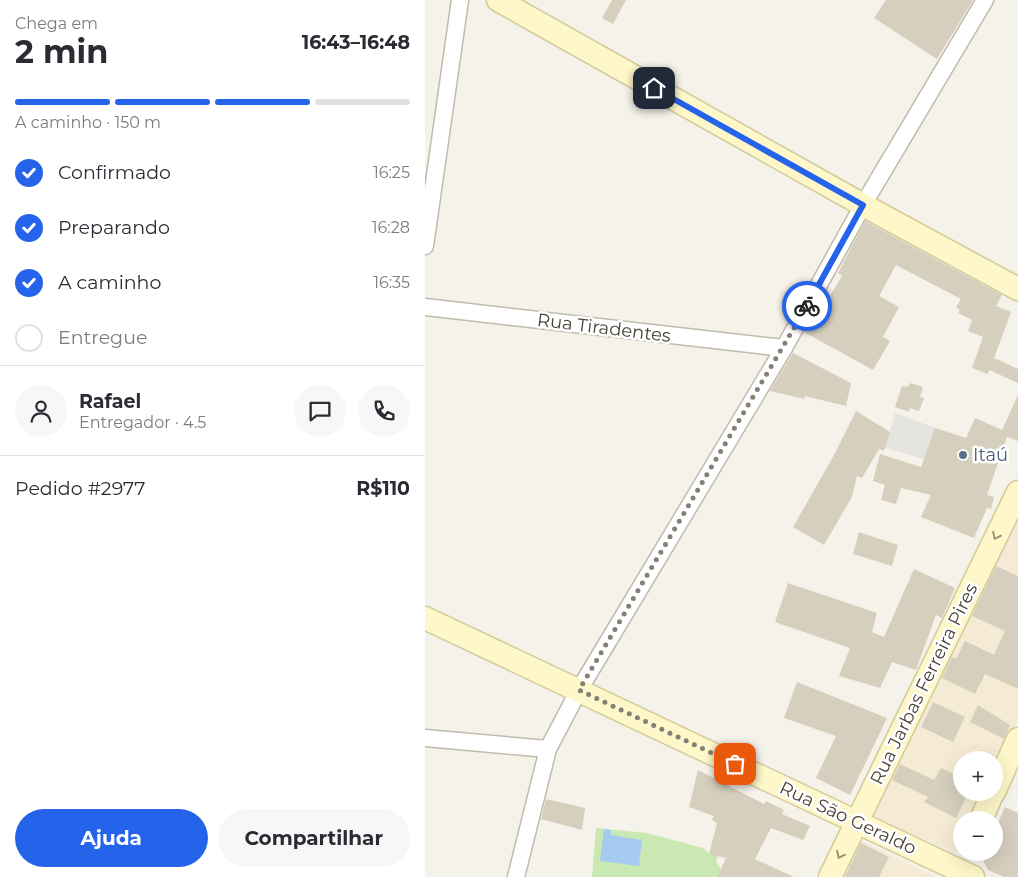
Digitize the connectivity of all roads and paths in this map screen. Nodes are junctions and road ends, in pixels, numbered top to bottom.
1 (460, 0) edge
2 (498, 0) edge
3 (985, 0) edge
4 (863, 205) junction
5 (425, 246) edge
6 (1018, 289) edge
7 (425, 307) edge
8 (784, 348) junction
9 (1017, 496) edge
10 (425, 618) edge
11 (579, 690) junction
12 (425, 738) edge
13 (1018, 739) edge
14 (548, 749) junction
15 (1003, 772) edge
16 (857, 821) junction
17 (963, 869) edge
18 (517, 877) edge
19 (829, 877) edge

1 - 5 street
2 - 4 street
3 - 4 street
4 - 6 street
4 - 8 street
7 - 8 street, Rua Tiradentes
8 - 11 street
9 -> 16 street, Rua Jarbas Ferreira Pires
10 - 11 street, Rua São Geraldo
11 - 14 street
11 - 16 street, Rua São Geraldo
12 - 14 street
13 - 15 street
14 - 18 street
16 - 17 street, Rua São Geraldo
16 -> 19 street, Rua Jarbas Ferreira Pires

